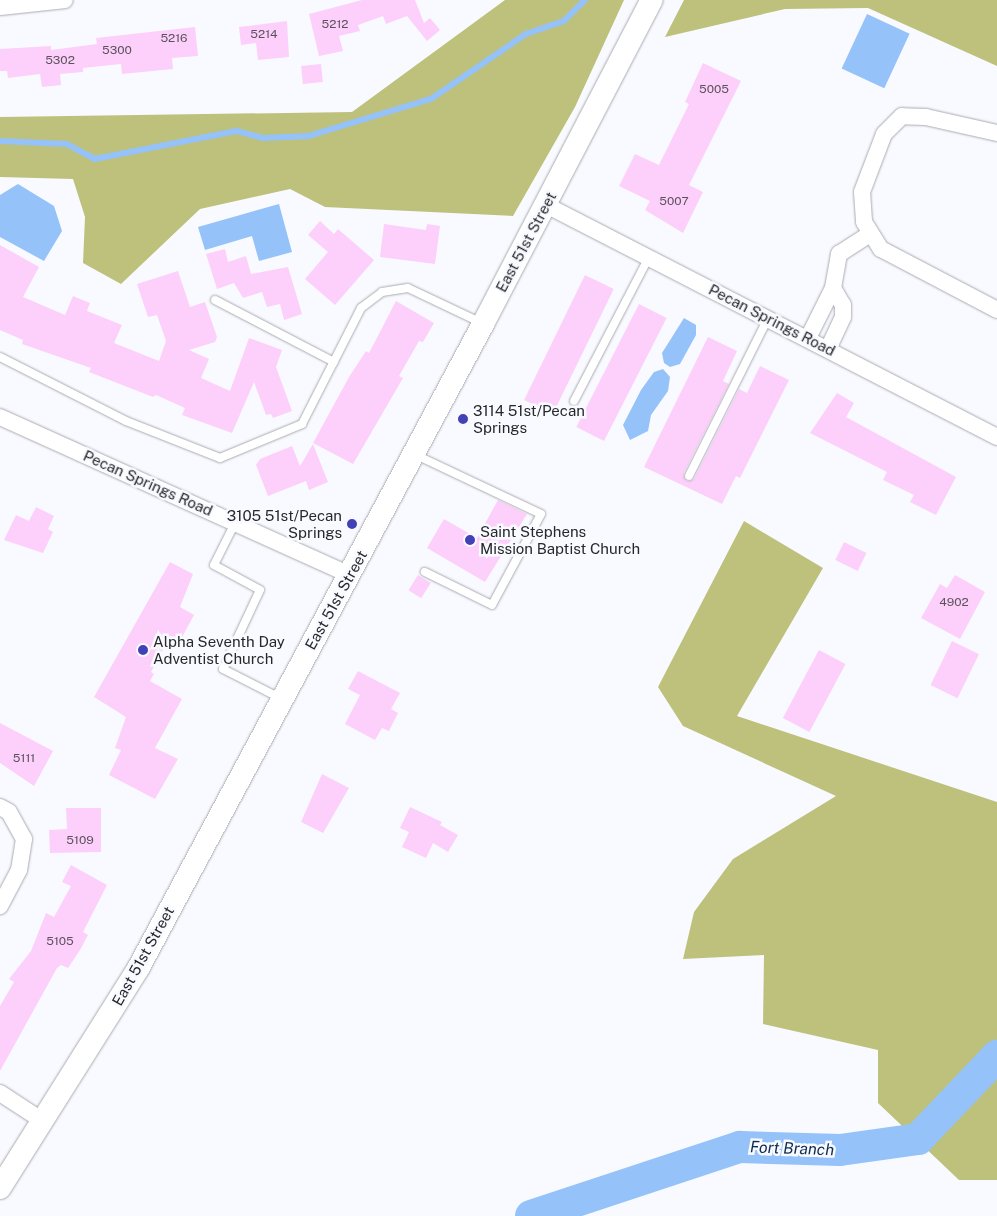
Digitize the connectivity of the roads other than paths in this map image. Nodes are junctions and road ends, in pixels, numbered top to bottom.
1 (65, 0) edge
2 (652, 0) edge
3 (0, 6) edge
4 (997, 133) edge
5 (546, 205) junction
6 (868, 235) junction
7 (649, 257) junction
8 (833, 288) junction
9 (215, 300) dead end
10 (997, 310) edge
11 (768, 318) junction
12 (483, 324) junction
13 (808, 338) junction
14 (828, 349) junction
15 (0, 356) edge
16 (334, 362) junction
17 (574, 401) dead end
18 (0, 417) edge
19 (997, 437) edge
20 (414, 454) junction
21 (689, 476) dead end
22 (235, 522) junction
23 (425, 572) dead end
24 (350, 575) junction
25 (282, 699) junction
26 (0, 808) edge
27 (0, 906) edge
28 (0, 1093) edge
29 (43, 1120) junction
30 (0, 1188) edge

1 - 3 street
2 - 5 main road, East 51st Street
4 - 6 street
5 - 7 street, Pecan Springs Road
5 - 12 main road, East 51st Street
6 - 8 street
6 - 10 street
7 - 11 street, Pecan Springs Road
7 - 17 lane
8 - 13 street
8 - 14 street
9 - 16 lane
11 - 13 street, Pecan Springs Road
11 - 21 lane
12 - 16 lane
12 - 20 main road, East 51st Street
13 - 14 street, Pecan Springs Road
14 - 19 street, Pecan Springs Road
15 - 16 lane
18 - 22 street, Pecan Springs Road
20 - 23 lane
20 - 24 main road, East 51st Street
22 - 24 street, Pecan Springs Road
22 - 25 lane
24 - 25 main road, East 51st Street
25 - 29 main road, East 51st Street
26 - 27 street
28 - 29 street
29 - 30 main road, East 51st Street

